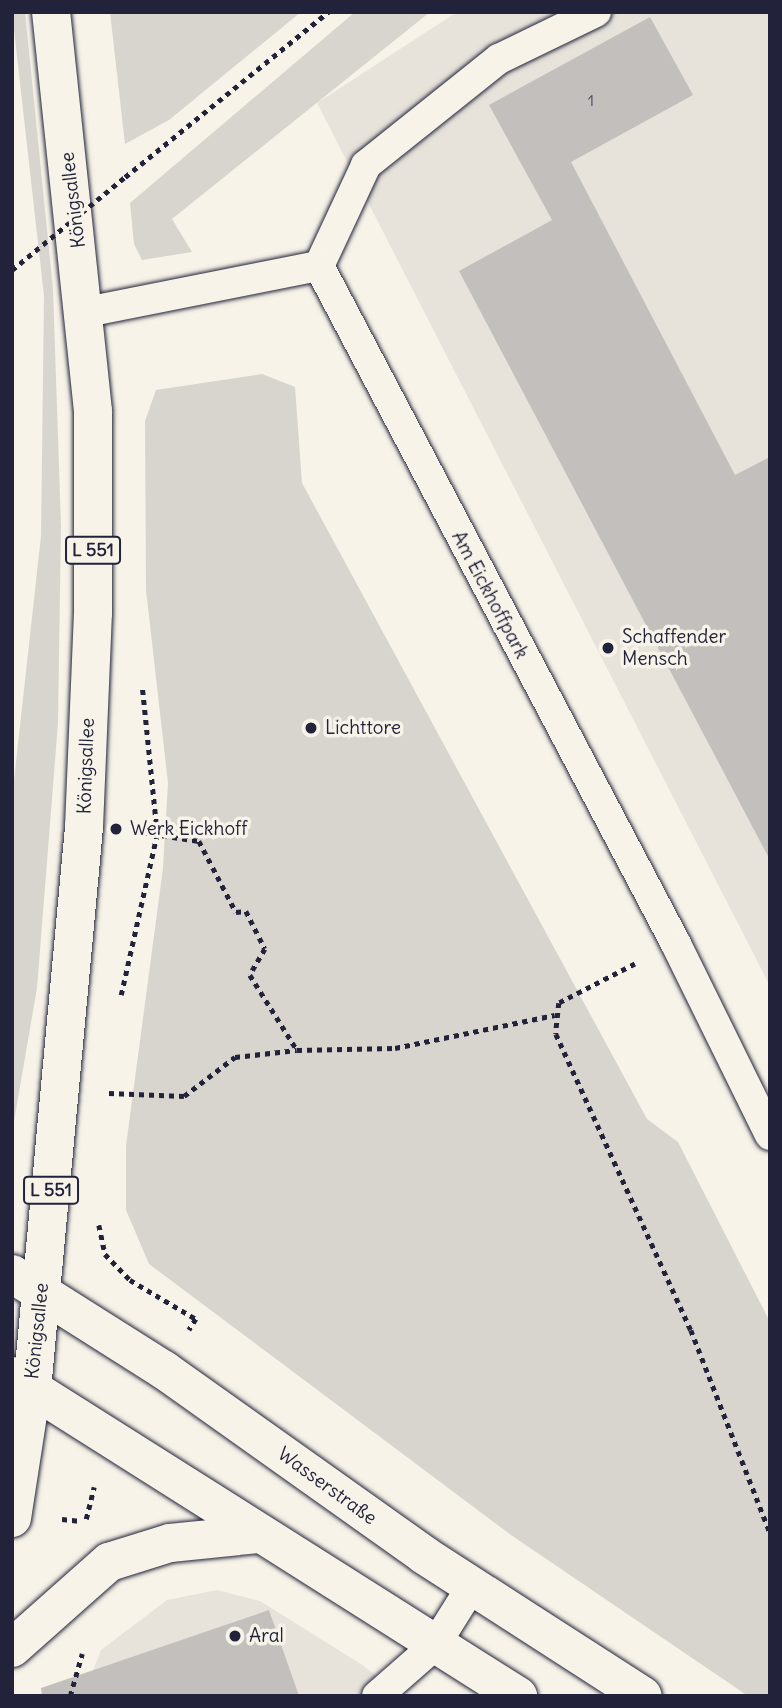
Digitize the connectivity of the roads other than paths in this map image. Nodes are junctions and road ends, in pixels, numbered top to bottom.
1 (51, 12) edge
2 (596, 12) edge
3 (319, 266) junction
4 (86, 312) junction
5 (770, 1135) edge
6 (27, 1283) edge
7 (22, 1383) edge
8 (12, 1518) edge
9 (258, 1534) junction
10 (472, 1586) junction
11 (435, 1646) junction
12 (12, 1648) edge
13 (377, 1696) edge
14 (518, 1696) edge
15 (643, 1696) edge

1 - 4 main road, Königsallee / L 551
2 - 3 lane
3 - 4 lane
3 - 5 lane, Am Eickhoffpark
4 - 6 main road, Königsallee / L 551
6 - 7 main road, Königsallee / L 551
6 - 10 main road, Wasserstraße
7 - 8 main road, Königsallee / L 551
7 - 9 main road
9 - 11 main road
9 - 12 main road
10 - 11 lane
10 - 15 main road, Wasserstraße
11 - 13 lane
11 - 14 main road

